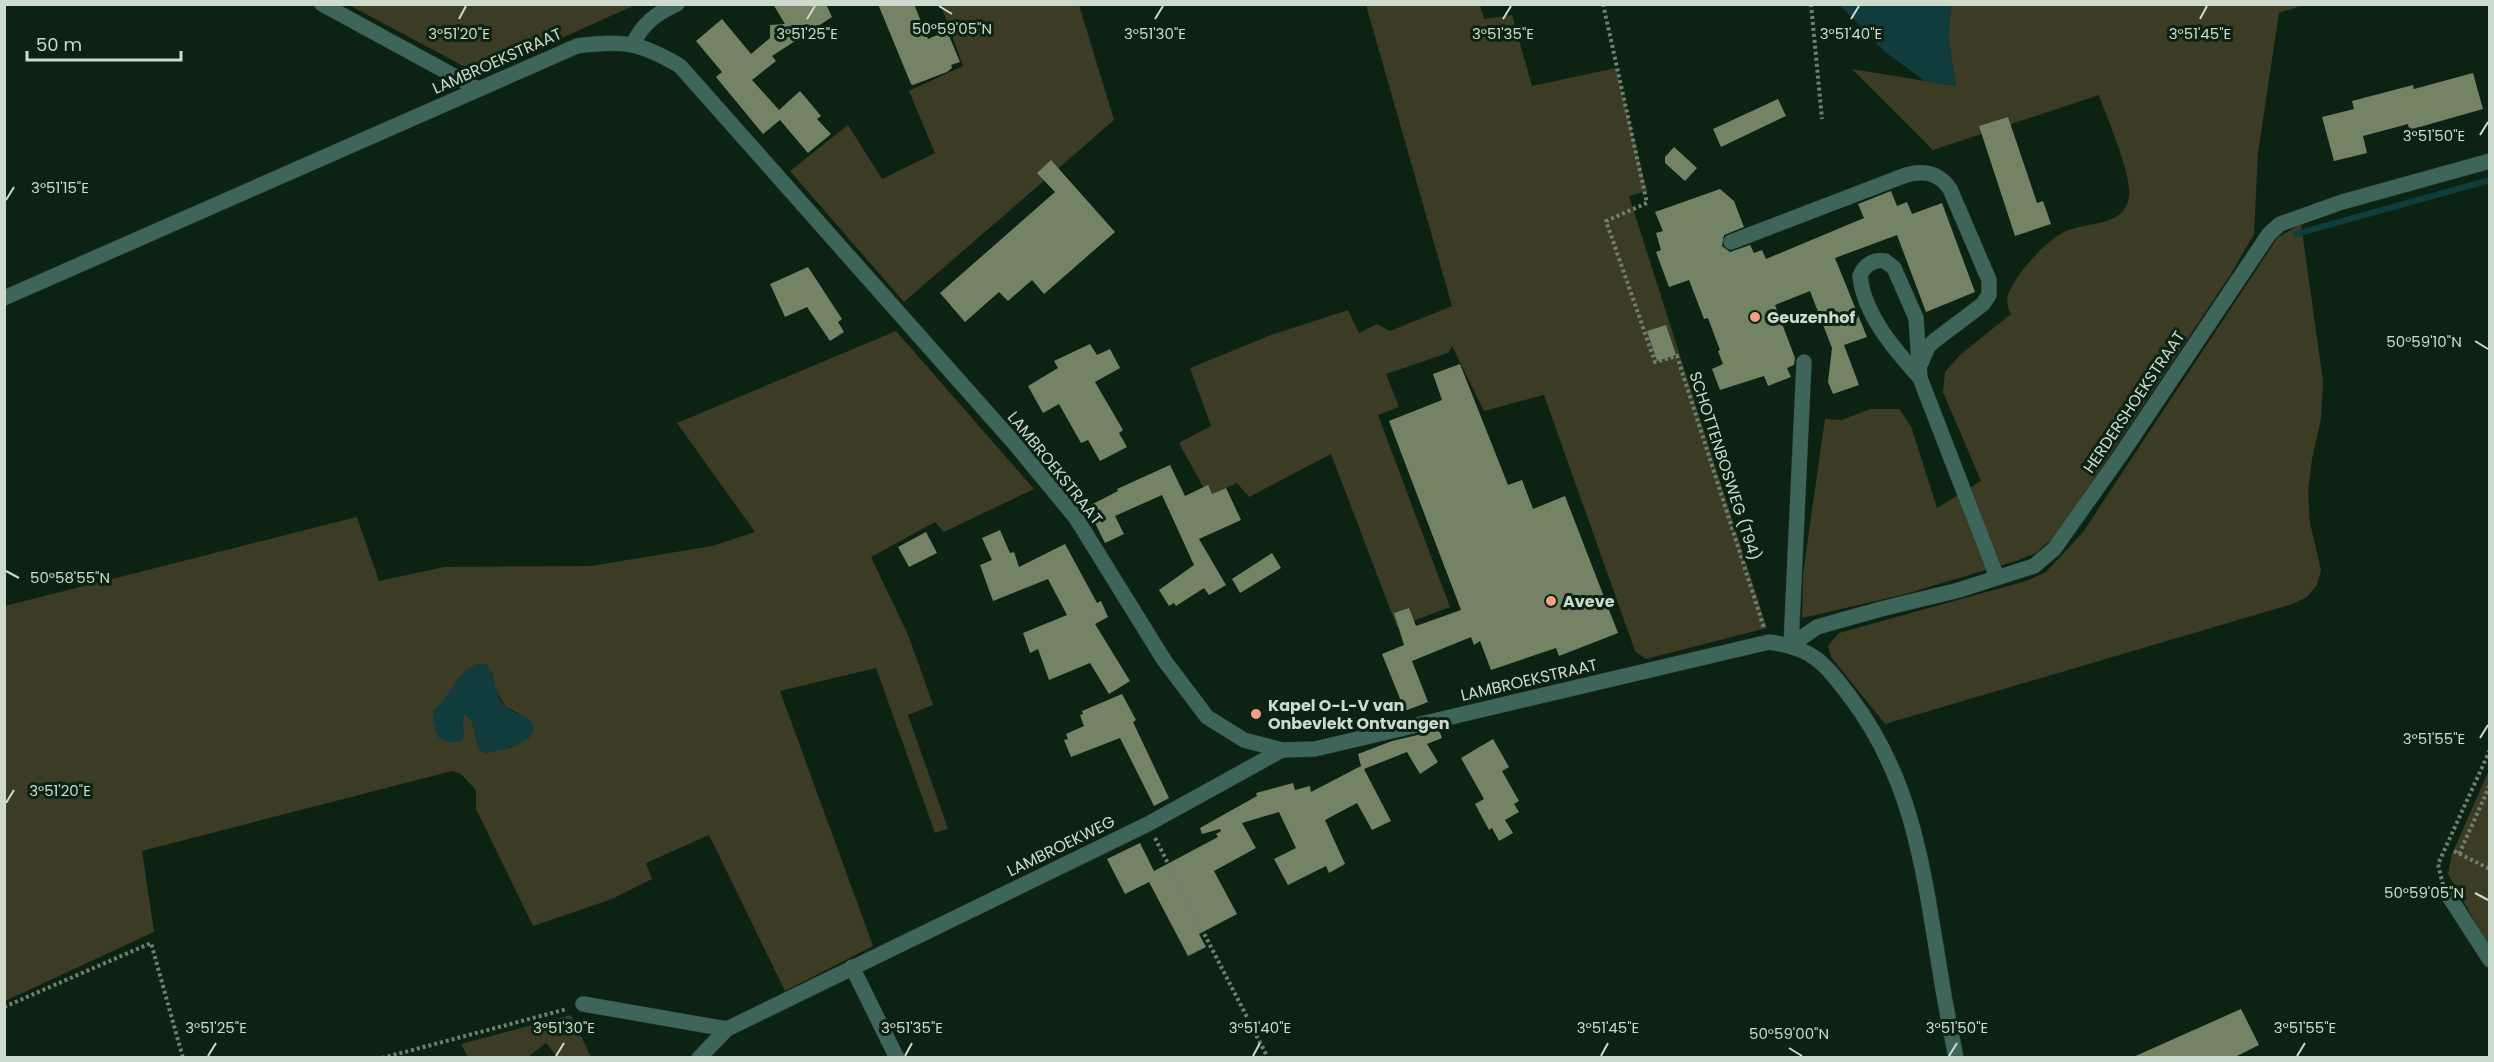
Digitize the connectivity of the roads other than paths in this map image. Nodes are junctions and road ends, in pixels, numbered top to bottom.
1 (322, 4) edge
2 (677, 4) edge
3 (633, 44) junction
4 (478, 89) junction
5 (2490, 161) edge
6 (1731, 242) dead end
7 (4, 298) edge
8 (1804, 362) dead end
9 (1920, 374) junction
10 (1997, 578) junction
11 (1791, 645) junction
12 (1282, 750) junction
13 (2450, 898) road end
14 (2490, 960) edge
15 (852, 967) junction
16 (583, 1004) road end
17 (728, 1029) junction
18 (699, 1058) edge
19 (897, 1058) edge
20 (1956, 1058) edge

1 - 4 street
2 - 3 street
3 - 4 street, LAMBROEKSTRAAT
3 - 12 street, LAMBROEKSTRAAT
4 - 7 street, LAMBROEKSTRAAT
5 - 10 street, HERDERSHOEKSTRAAT
6 - 9 street
8 - 11 street
9 - 9 street
9 - 10 street
10 - 11 street, HERDERSHOEKSTRAAT
11 - 12 street, LAMBROEKSTRAAT
11 - 20 street, LAMBROEKSTRAAT
12 - 15 street, LAMBROEKWEG
13 - 14 street
15 - 17 street, LAMBROEKWEG
15 - 19 street
16 - 17 street
17 - 18 street, LAMBROEKWEG

